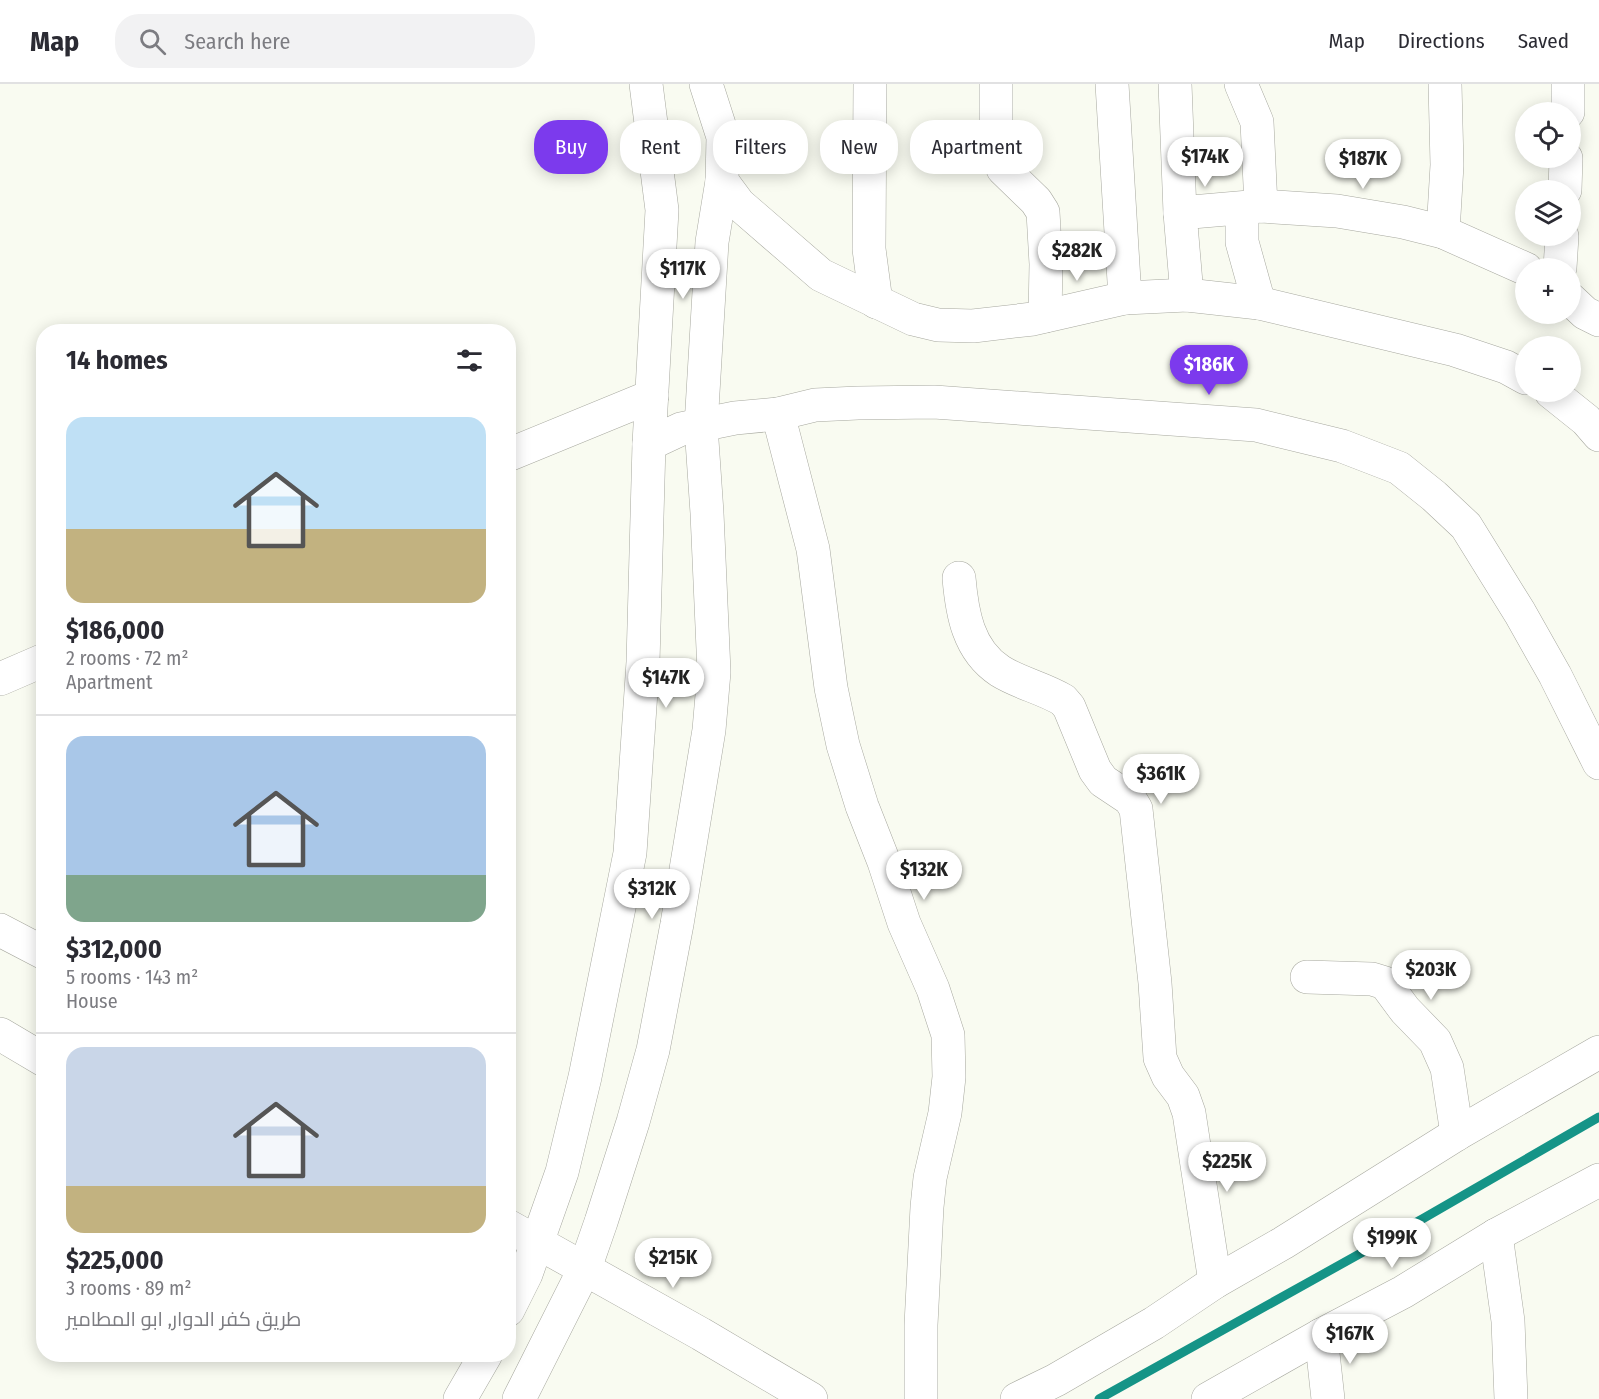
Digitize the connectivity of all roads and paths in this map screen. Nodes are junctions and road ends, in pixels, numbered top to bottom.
1 (646, 84) edge
2 (706, 84) edge
3 (870, 84) edge
4 (996, 84) edge
5 (1112, 84) edge
6 (1175, 84) edge
7 (1241, 84) edge
8 (1445, 84) edge
9 (1568, 84) edge
10 (1568, 102) edge
11 (722, 181) junction
12 (1252, 207) junction
13 (1180, 213) junction
14 (1443, 232) junction
15 (1515, 264) edge
16 (1187, 295) junction
17 (1125, 298) junction
18 (876, 302) junction
19 (1259, 303) junction
20 (1581, 309) edge
21 (1045, 316) junction
22 (1599, 320) edge
23 (1515, 372) edge
24 (652, 396) junction
25 (1564, 402) edge
26 (778, 414) junction
27 (701, 426) junction
28 (1599, 435) edge
29 (649, 444) junction
30 (516, 452) edge
31 (959, 578) dead end
32 (36, 663) edge
33 (0, 679) edge
34 (1599, 763) edge
35 (0, 930) edge
36 (36, 949) edge
37 (1307, 977) dead end
38 (0, 1034) edge
39 (1599, 1052) edge
40 (36, 1055) edge
41 (1457, 1134) junction
42 (1599, 1180) edge
43 (516, 1231) edge
44 (1496, 1235) junction
45 (537, 1243) junction
46 (585, 1268) junction
47 (1215, 1282) junction
48 (516, 1294) edge
49 (1321, 1335) junction
50 (481, 1362) edge
51 (1225, 1394) edge
52 (460, 1399) edge
53 (519, 1399) edge
54 (811, 1399) edge
55 (921, 1399) edge
56 (1017, 1399) edge
57 (1328, 1399) edge
58 (1511, 1399) edge

1 - 24 street
2 - 11 street
3 - 18 street
4 - 21 street
5 - 17 street
6 - 13 street
7 - 12 street
8 - 14 street
9 - 10 street
11 - 18 street
11 - 27 street
12 - 13 street
12 - 14 street
12 - 19 street
13 - 16 street
14 - 15 street
16 - 17 street
16 - 19 street
17 - 21 street
18 - 21 street
19 - 23 street
20 - 22 street
24 - 29 street
24 - 30 street
25 - 28 street
26 - 27 street
26 - 34 street
26 - 55 street
27 - 29 street
27 - 46 street
29 - 45 street
31 - 47 street
32 - 33 street
35 - 36 street
37 - 41 street
38 - 40 street
39 - 41 street
41 - 47 street
42 - 44 street
43 - 45 street
44 - 49 street
44 - 58 street
45 - 46 street
45 - 48 street
46 - 53 street
46 - 54 street
47 - 56 street
49 - 51 street
49 - 57 street
50 - 52 street

